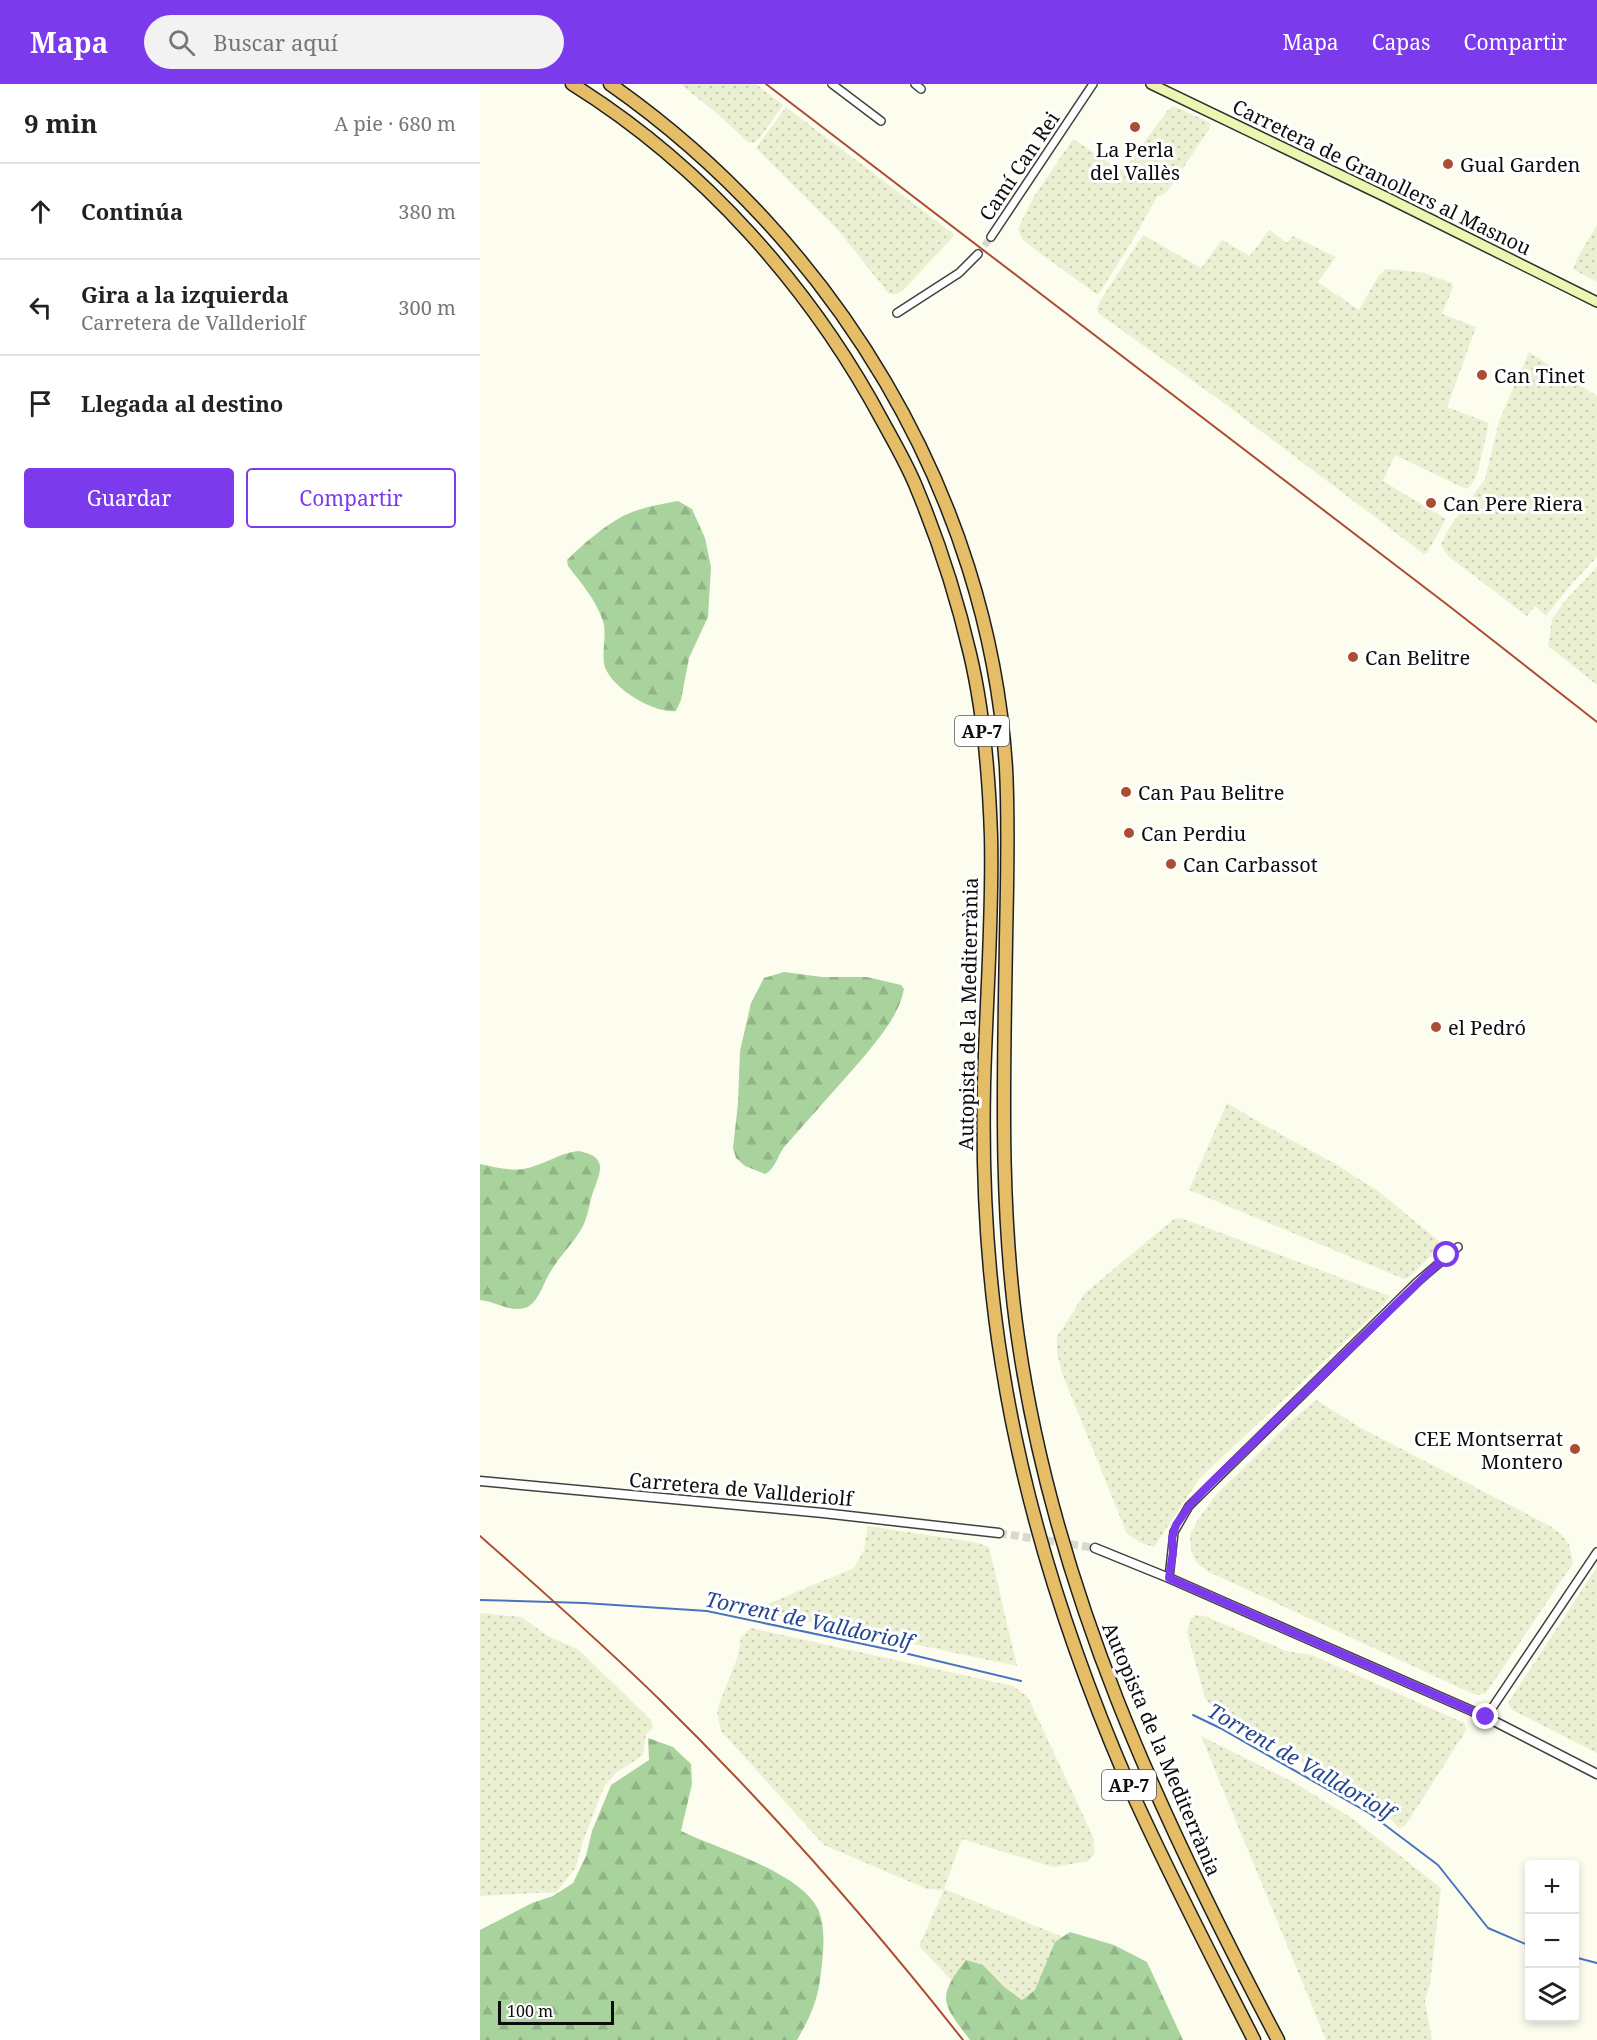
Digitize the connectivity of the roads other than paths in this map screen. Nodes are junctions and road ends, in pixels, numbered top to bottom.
1 (572, 84) edge
2 (610, 84) edge
3 (832, 84) edge
4 (1093, 84) edge
5 (1151, 84) edge
6 (881, 121) dead end
7 (991, 237) tunnel mouth
8 (978, 254) tunnel mouth
9 (1597, 302) edge
10 (897, 312) dead end
11 (1458, 1247) dead end
12 (480, 1481) edge
13 (999, 1533) tunnel mouth
14 (1095, 1548) tunnel mouth
15 (1597, 1552) edge
16 (1169, 1578) junction
17 (1486, 1717) junction
18 (1597, 1774) edge
19 (1254, 2040) edge
20 (1278, 2040) edge

1 - 19 highway, Autopista de la Mediterrània / AP-7
2 - 20 highway, Autopista de la Mediterrània / AP-7
3 - 6 street
4 - 7 street, Camí Can Rei
5 - 9 main road, Carretera de Granollers al Masnou
8 - 10 street
11 - 16 street
12 - 13 street, Carretera de Vallderiolf
14 - 16 street
15 - 17 street
16 - 17 street
17 - 18 street

